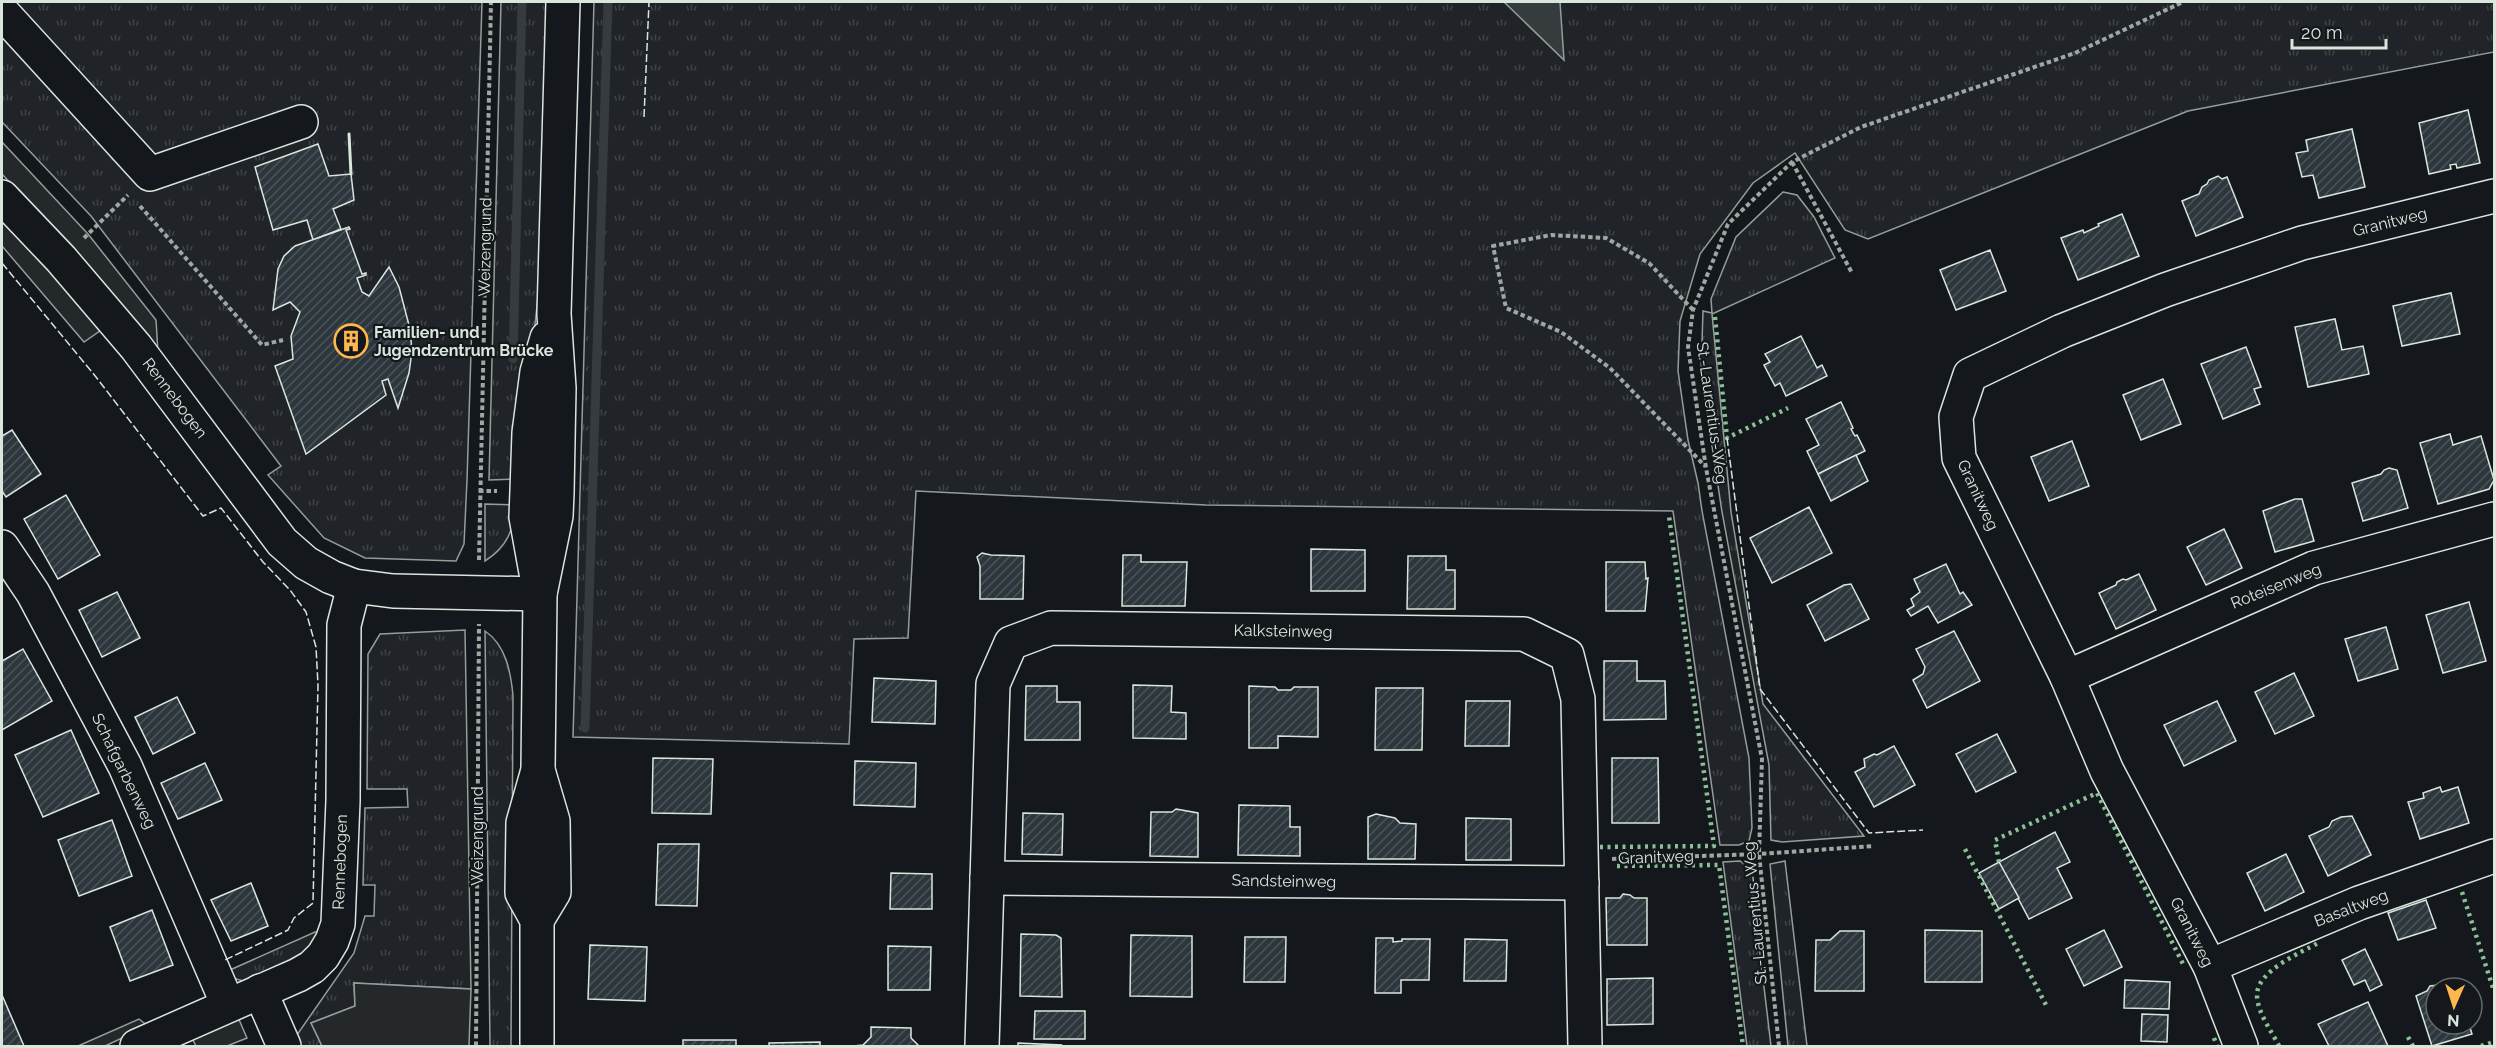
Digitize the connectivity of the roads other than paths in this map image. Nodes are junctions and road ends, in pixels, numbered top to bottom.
1 (564, 2) edge
2 (2, 12) edge
3 (301, 122) dead end
4 (2494, 196) edge
5 (2, 197) edge
6 (2494, 519) edge
7 (2, 547) edge
8 (354, 586) junction
9 (540, 594) junction
10 (2067, 677) junction
11 (2494, 856) edge
12 (1581, 872) junction
13 (987, 878) junction
14 (2210, 966) junction
15 (260, 991) junction
16 (228, 1005) junction
17 (137, 1047) edge
18 (284, 1047) edge
19 (537, 1047) edge
20 (982, 1047) edge
21 (1585, 1047) edge
22 (2241, 1047) edge

1 - 9 street
2 - 3 street
4 - 10 street, Granitweg
5 - 8 street, Rennebogen
6 - 10 street, Roteisenweg
7 - 16 street, Schafgarbenweg
8 - 9 street, Rennebogen
8 - 15 street, Rennebogen
9 - 19 street
10 - 14 street, Granitweg
11 - 14 street, Basaltweg
12 - 13 street, Sandsteinweg
12 - 13 street, Kalksteinweg
12 - 21 street, Kalksteinweg
13 - 20 street, Kalksteinweg
14 - 22 street, Granitweg
15 - 16 street, Rennebogen
15 - 18 street
16 - 17 street, Rennebogen

